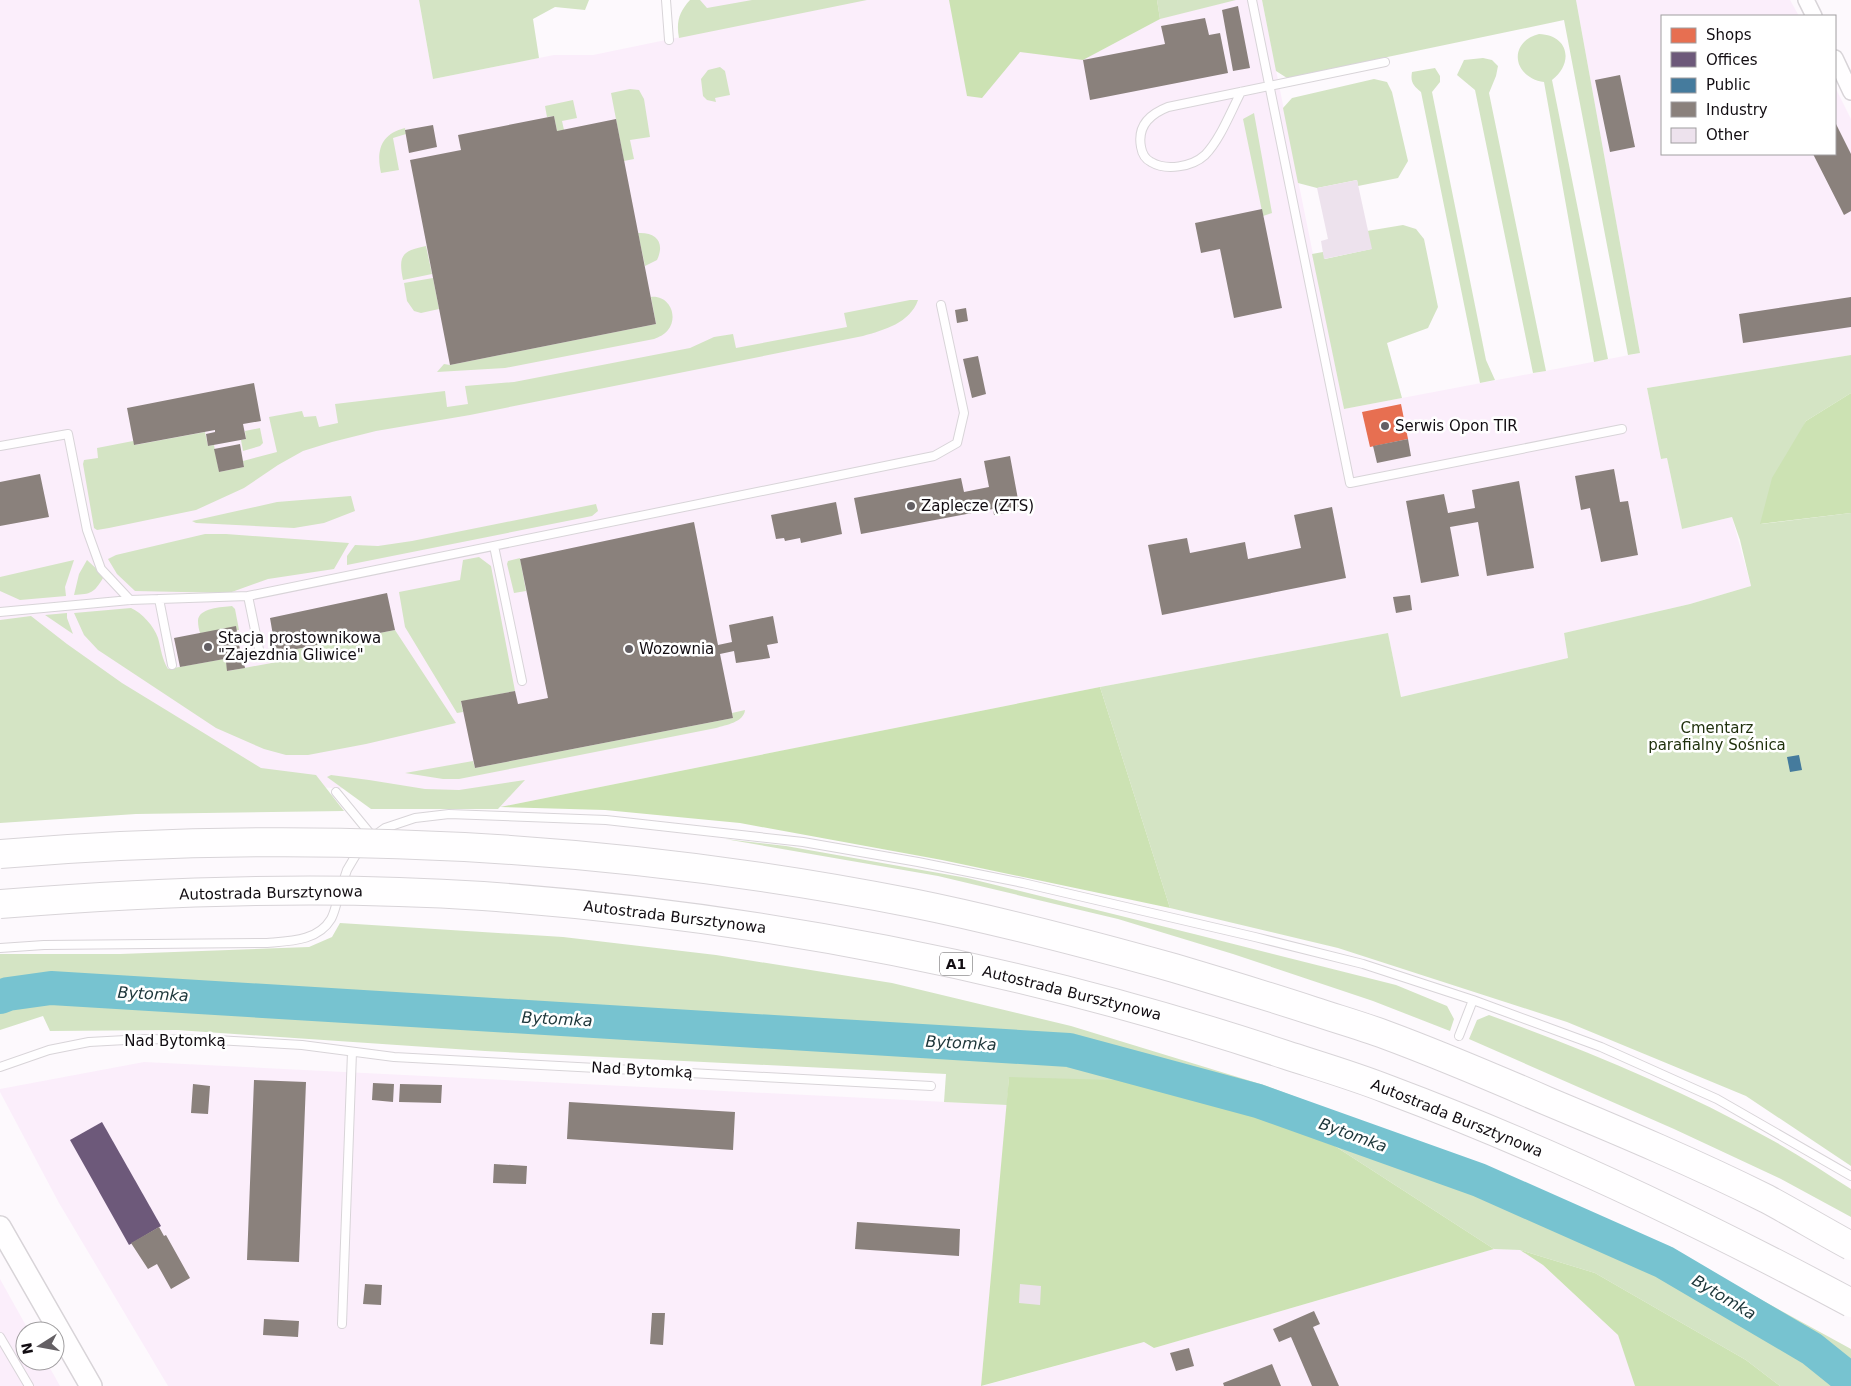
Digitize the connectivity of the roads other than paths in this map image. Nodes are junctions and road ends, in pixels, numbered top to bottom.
1 (666, 0) edge
2 (1252, 0) edge
3 (1806, 0) edge
4 (1814, 15) edge
5 (669, 40) dead end
6 (1836, 60) edge
7 (1385, 62) dead end
8 (1270, 86) junction
9 (1241, 92) junction
10 (1851, 92) edge
11 (941, 305) dead end
12 (1622, 429) dead end
13 (0, 446) edge
14 (494, 546) junction
15 (248, 596) junction
16 (159, 599) junction
17 (130, 600) junction
18 (0, 612) edge
19 (260, 654) dead end
20 (172, 665) dead end
21 (522, 681) dead end
22 (336, 792) dead end
23 (373, 837) junction
24 (0, 854) edge
25 (0, 904) edge
26 (0, 948) edge
27 (1473, 1000) junction
28 (1459, 1036) dead end
29 (352, 1052) junction
30 (0, 1067) edge
31 (931, 1086) dead end
32 (1851, 1176) edge
33 (0, 1226) edge
34 (1851, 1246) edge
35 (1851, 1303) edge
36 (342, 1324) dead end
37 (0, 1337) edge
38 (29, 1386) edge
39 (91, 1386) edge

1 - 5 lane
2 - 8 lane
3 - 4 street
6 - 10 street
7 - 8 lane
8 - 9 lane
8 - 12 lane
9 - 9 lane
11 - 14 lane
13 - 17 lane
14 - 15 lane
14 - 21 lane
15 - 16 lane
15 - 19 lane
16 - 17 lane
16 - 20 lane
17 - 18 lane
22 - 23 lane
23 - 26 lane
23 - 27 lane
24 - 34 highway, bridge
25 - 35 highway, Autostrada Bursztynowa / A1, bridge
27 - 28 lane
27 - 32 lane
29 - 30 lane, Nad Bytomką
29 - 31 lane, Nad Bytomką
29 - 36 lane
33 - 39 main road
37 - 38 lane

